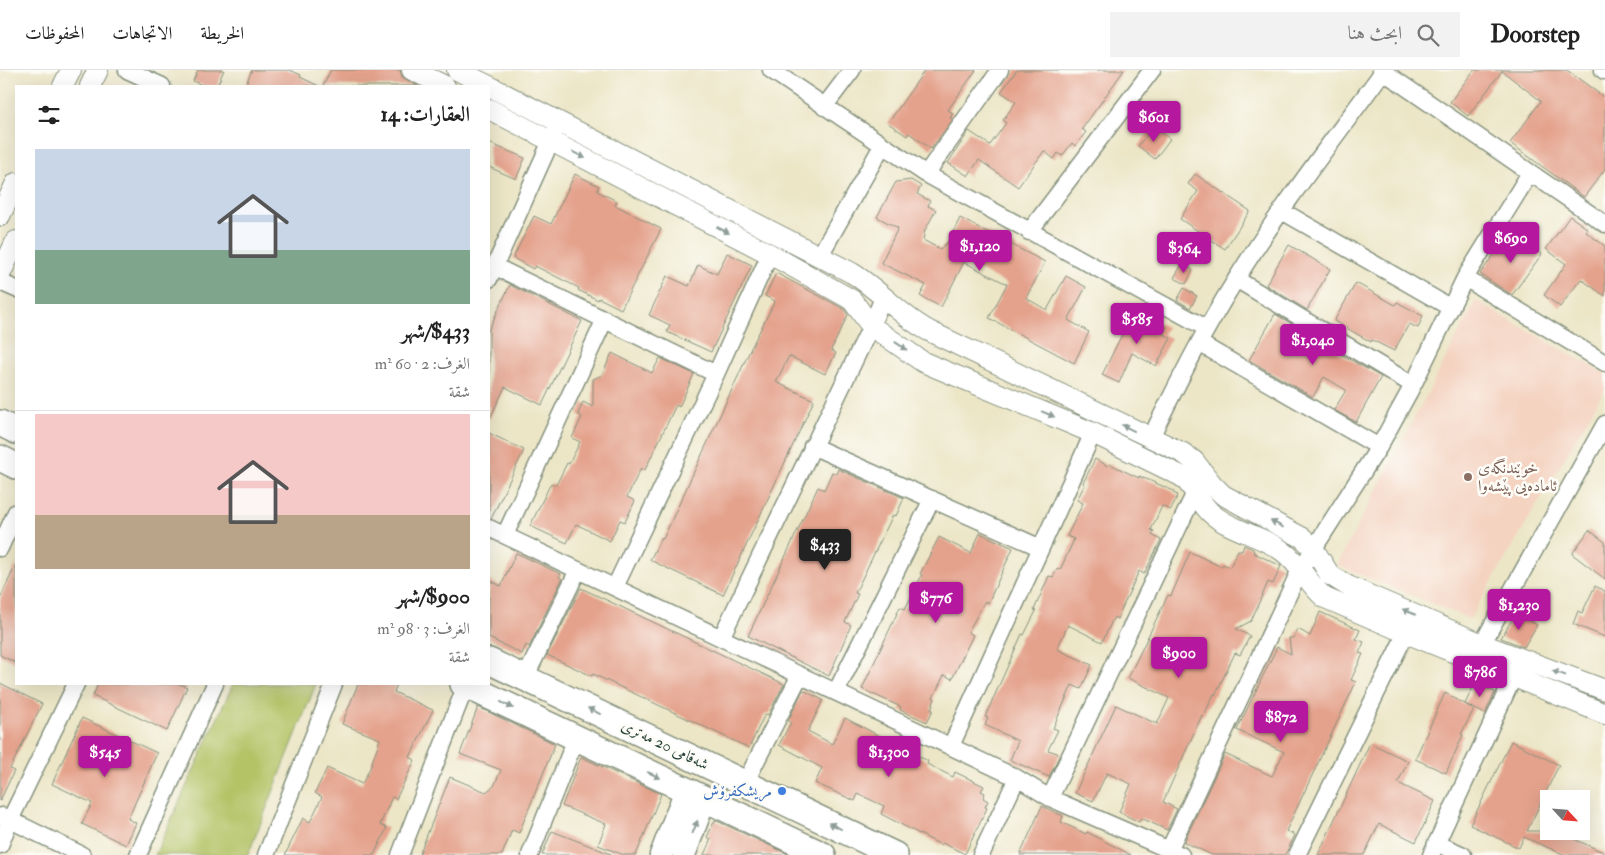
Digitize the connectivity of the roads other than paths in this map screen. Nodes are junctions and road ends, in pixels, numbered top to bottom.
1 (71, 70) edge
2 (98, 70) edge
3 (126, 70) edge
4 (457, 70) edge
5 (772, 70) edge
6 (852, 70) edge
7 (1000, 70) edge
8 (1152, 70) edge
9 (416, 71) edge
10 (1382, 71) edge
11 (64, 85) edge
12 (90, 85) edge
13 (160, 85) edge
14 (443, 85) edge
15 (487, 85) edge
16 (490, 87) edge
17 (824, 107) junction
18 (490, 110) edge
19 (559, 123) junction
20 (551, 141) junction
21 (882, 146) junction
22 (926, 174) junction
23 (1530, 174) junction
24 (15, 185) edge
25 (1282, 211) junction
26 (0, 216) edge
27 (1605, 224) edge
28 (1029, 232) junction
29 (15, 243) edge
30 (770, 254) junction
31 (819, 257) junction
32 (491, 273) edge
33 (0, 275) edge
34 (1465, 278) junction
35 (1236, 279) junction
36 (0, 282) edge
37 (15, 289) edge
38 (883, 298) junction
39 (1451, 308) junction
40 (605, 320) junction
41 (871, 326) junction
42 (1206, 328) junction
43 (1198, 344) junction
44 (1605, 364) edge
45 (716, 374) junction
46 (1413, 384) junction
47 (0, 423) edge
48 (1605, 424) edge
49 (15, 430) edge
50 (1093, 433) junction
51 (1150, 439) junction
52 (812, 446) junction
53 (1379, 447) junction
54 (0, 458) edge
55 (15, 466) edge
56 (1200, 482) junction
57 (932, 499) junction
58 (15, 514) edge
59 (490, 528) edge
60 (505, 535) junction
61 (0, 548) edge
62 (1041, 548) junction
63 (1313, 548) junction
64 (578, 570) junction
65 (1300, 570) junction
66 (615, 587) junction
67 (1406, 634) junction
68 (721, 638) junction
69 (1482, 644) junction
70 (1522, 659) junction
71 (490, 661) edge
72 (800, 675) junction
73 (525, 678) junction
74 (1513, 678) junction
75 (75, 685) edge
76 (215, 685) edge
77 (334, 685) edge
78 (465, 685) edge
79 (467, 685) edge
80 (1605, 690) edge
81 (836, 692) junction
82 (1605, 714) edge
83 (634, 731) junction
84 (576, 738) junction
85 (951, 746) junction
86 (621, 759) junction
87 (1017, 778) junction
88 (745, 783) junction
89 (696, 795) junction
90 (1050, 798) junction
91 (5, 818) edge
92 (0, 845) edge
93 (1434, 849) edge
94 (870, 850) edge
95 (1175, 853) edge
96 (818, 854) edge
97 (82, 855) edge
98 (138, 855) edge
99 (266, 855) edge
100 (400, 855) edge
101 (530, 855) edge
102 (661, 855) edge
103 (684, 855) edge
104 (895, 855) edge
105 (981, 855) edge
106 (1297, 855) edge
107 (1463, 855) edge

1 - 11 street
2 - 12 street
3 - 13 street
4 - 15 street
5 - 17 street
6 - 17 street
7 - 22 street
8 - 28 street
9 - 14 street
10 - 23 street
10 - 25 street
16 - 19 street
17 - 21 street
18 - 20 street
19 - 20 street
19 - 31 street
20 -> 30 street
20 - 32 street
21 - 22 street
21 - 31 street
22 - 28 street
23 - 27 street
23 - 34 street
24 - 26 street
25 - 35 street
25 - 39 street
28 - 42 street
29 - 33 street
30 - 41 street
30 - 45 street
31 - 38 street
32 - 40 street
34 - 39 street
34 - 44 street
35 - 42 street
35 - 46 street
36 - 37 street
38 - 41 street
51 -> 38 street
39 - 46 street
40 - 45 street
40 - 60 street
41 -> 50 street
41 - 52 street
42 - 43 street
43 - 51 street
43 - 53 street
45 - 66 street
46 - 53 street
47 - 49 main road
48 - 69 street
50 - 56 street
50 - 62 street
51 - 56 street
52 - 57 street
52 - 68 street
53 - 63 street
54 - 55 main road
63 -> 56 street
56 - 65 street
56 - 90 street
57 - 62 street
57 - 81 street
58 - 61 street
59 - 60 street
60 - 64 street
62 - 85 street
63 - 65 street
69 -> 63 street
64 - 66 street
64 - 73 street
65 - 67 street
65 - 95 street
66 - 68 street
67 - 74 street
67 - 106 street
68 - 72 street
69 - 70 street
70 - 74 street
80 -> 70 street
71 - 73 main road, شەقامی 20 مەتری
72 - 81 street
72 - 88 street
83 -> 73 main road, شەقامی 20 مەتری
74 - 82 street
74 - 93 street
75 - 91 street
76 - 98 street
77 - 99 street
78 - 100 street
79 -> 84 main road, شەقامی 20 مەتری
81 - 85 street
83 - 86 main road
83 - 88 main road, شەقامی 20 مەتری
84 - 86 main road, شەقامی 20 مەتری
84 - 101 street
85 - 87 street
86 -> 89 main road, شەقامی 20 مەتری
87 - 90 street
87 - 105 street
94 -> 88 main road, شەقامی 20 مەتری
89 - 96 main road, شەقامی 20 مەتری
89 - 102 main road
103 -> 89 main road
90 - 95 street
91 - 92 street
91 - 97 street
93 - 107 street
94 - 104 main road, شەقامی 20 مەتری

